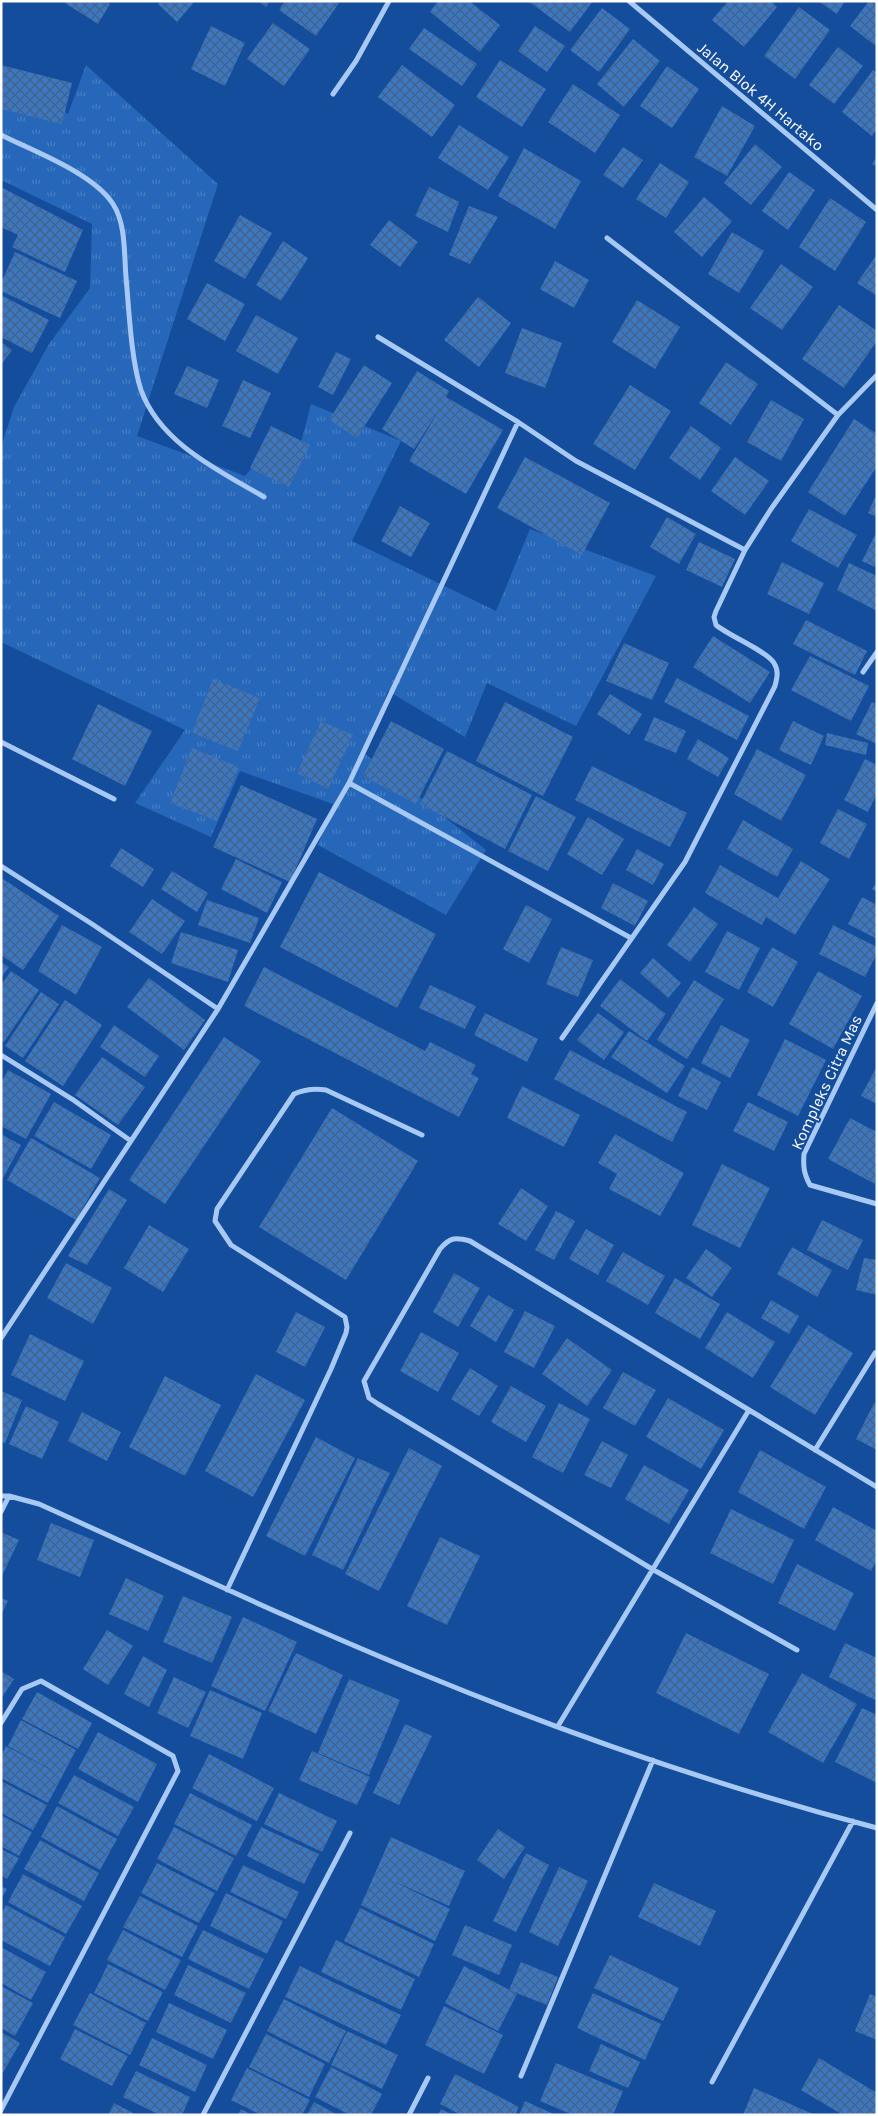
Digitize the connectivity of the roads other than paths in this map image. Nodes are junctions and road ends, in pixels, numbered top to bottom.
1 (389, 1) edge
2 (629, 1) edge
3 (333, 94) dead end
4 (1, 135) edge
5 (877, 210) edge
6 (607, 238) dead end
7 (378, 337) dead end
8 (877, 375) edge
9 (838, 414) junction
10 (518, 422) junction
11 (264, 497) dead end
12 (745, 550) junction
13 (877, 652) edge
14 (863, 672) dead end
15 (1, 742) edge
16 (349, 783) junction
17 (114, 799) dead end
18 (1, 866) edge
19 (631, 938) junction
20 (877, 1003) edge
21 (218, 1009) junction
22 (562, 1038) dead end
23 (1, 1055) edge
24 (422, 1135) dead end
25 (131, 1141) junction
26 (877, 1204) edge
27 (1, 1338) edge
28 (875, 1352) dead end
29 (749, 1410) junction
30 (815, 1450) junction
31 (877, 1487) edge
32 (1, 1496) edge
33 (9, 1496) junction
34 (1, 1512) edge
35 (652, 1569) junction
36 (227, 1590) junction
37 (797, 1650) dead end
38 (1, 1723) edge
39 (558, 1726) junction
40 (654, 1760) junction
41 (853, 1822) junction
42 (877, 1828) edge
43 (350, 1833) dead end
44 (521, 2076) dead end
45 (428, 2078) dead end
46 (712, 2082) dead end
47 (1, 2110) edge
48 (203, 2115) edge
49 (409, 2115) edge

1 - 3 street
2 - 5 street, Jalan Blok 4H Hartako
4 - 11 street
6 - 9 street
7 - 10 street
8 - 9 street
9 - 12 street
10 - 12 street
10 - 16 street
12 - 19 street
13 - 14 street
15 - 17 street
16 - 19 street
16 - 21 street
18 - 21 street
19 - 22 street
20 - 26 street, Kompleks Citra Mas
21 - 25 street
23 - 25 street
24 - 36 street
25 - 27 street
28 - 30 street
29 - 30 street
29 - 35 street
29 - 35 street
30 - 31 street
32 - 33 street
33 - 34 street
33 - 36 street
35 - 37 street
35 - 39 street
36 - 39 street
38 - 47 street
39 - 40 street
40 - 41 street
40 - 44 street
41 - 42 street
41 - 46 street
43 - 48 street
45 - 49 street

